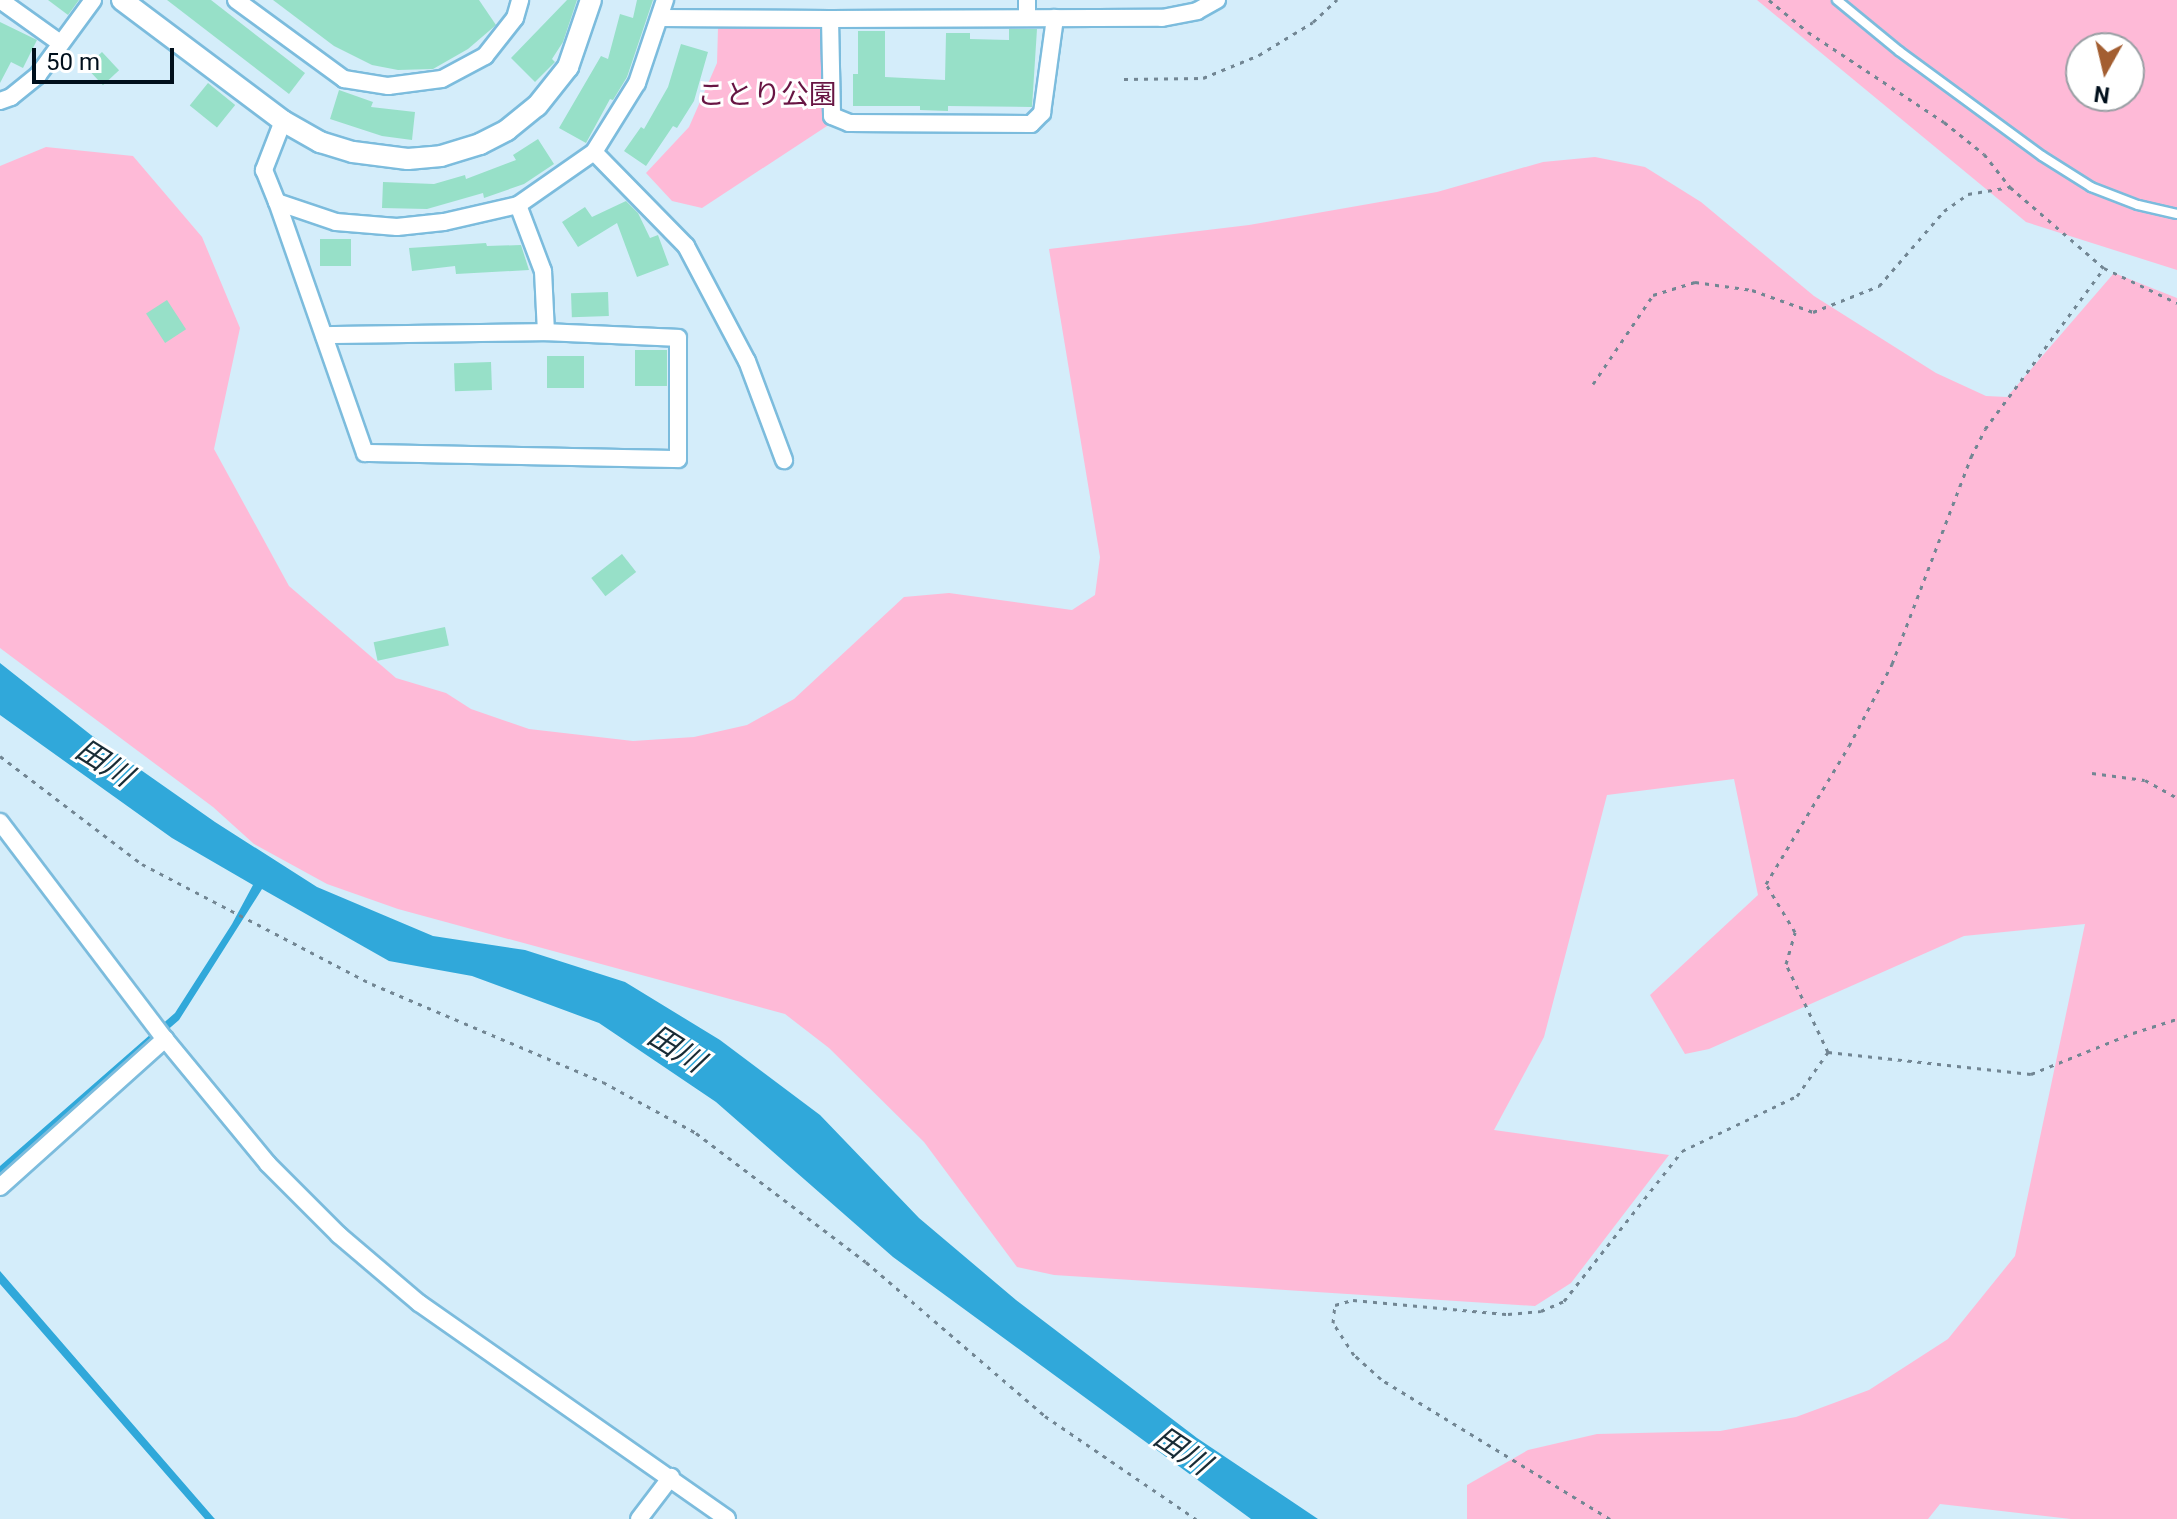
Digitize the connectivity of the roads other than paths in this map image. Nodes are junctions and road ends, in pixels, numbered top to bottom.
1 (0, 0) edge
2 (93, 0) edge
3 (122, 0) edge
4 (236, 0) edge
5 (520, 0) edge
6 (591, 0) edge
7 (665, 0) edge
8 (1027, 0) edge
9 (1217, 0) edge
10 (1837, 0) edge
11 (661, 18) junction
12 (1027, 18) junction
13 (1055, 18) junction
14 (830, 19) junction
15 (60, 43) junction
16 (0, 101) edge
17 (283, 121) junction
18 (594, 152) junction
19 (277, 202) junction
20 (518, 205) junction
21 (2177, 214) edge
22 (546, 332) junction
23 (324, 335) junction
24 (784, 460) dead end
25 (0, 822) edge
26 (165, 1039) junction
27 (0, 1187) edge
28 (671, 1477) junction
29 (639, 1519) edge
30 (727, 1519) edge

1 - 15 street
2 - 15 street
3 - 17 street
4 - 5 street
6 - 17 street
7 - 11 street
8 - 12 street
9 - 13 street
10 - 21 lane
11 - 14 street
11 - 18 street
12 - 13 street
12 - 14 street
13 - 14 street
15 - 16 street
17 - 19 street
18 - 20 street
18 - 24 street
19 - 20 street
19 - 23 street
20 - 22 street
22 - 23 street
22 - 23 street
25 - 26 street
26 - 27 street
26 - 28 street
28 - 29 street
28 - 30 street

